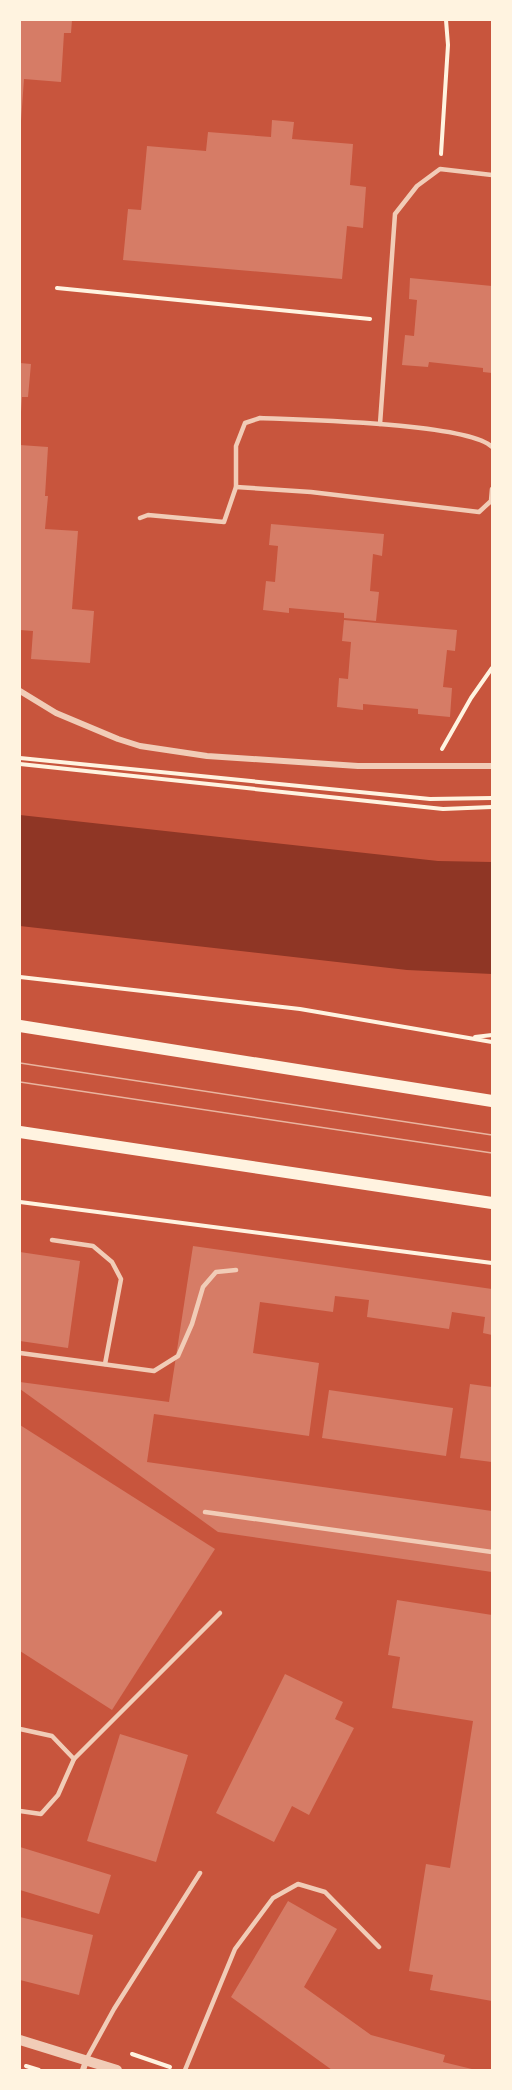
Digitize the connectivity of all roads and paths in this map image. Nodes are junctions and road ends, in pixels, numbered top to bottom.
1 (446, 20) edge
2 (440, 170) junction
3 (492, 175) edge
4 (57, 288) dead end
5 (388, 321) junction
6 (380, 424) junction
7 (492, 447) edge
8 (236, 487) junction
9 (492, 489) edge
10 (140, 519) dead end
11 (492, 668) edge
12 (20, 691) edge
13 (20, 758) edge
14 (20, 765) edge
15 (492, 766) edge
16 (432, 767) junction
17 (492, 798) edge
18 (492, 807) edge
19 (20, 977) edge
20 (20, 1026) edge
21 (492, 1035) edge
22 (472, 1038) junction
23 (492, 1042) edge
24 (492, 1101) edge
25 (20, 1132) edge
26 (20, 1202) edge
27 (492, 1203) edge
28 (52, 1240) dead end
29 (492, 1263) edge
30 (236, 1270) dead end
31 (20, 1353) edge
32 (105, 1364) junction
33 (205, 1512) dead end
34 (492, 1552) edge
35 (220, 1612) dead end
36 (20, 1729) edge
37 (74, 1759) junction
38 (20, 1811) edge
39 (200, 1873) dead end
40 (379, 1947) dead end
41 (20, 2040) edge
42 (20, 2064) edge
43 (84, 2066) edge
44 (39, 2070) edge
45 (117, 2070) edge
46 (185, 2070) edge

1 - 2 path
2 - 3 lane
2 - 5 lane
4 - 5 path
5 - 6 lane
6 - 7 lane
6 - 8 lane
8 - 9 lane
8 - 10 lane
11 - 16 path
12 - 16 street
13 - 17 path
14 - 18 path
15 - 16 street
19 - 22 path
20 - 24 main road
21 - 22 path
22 - 23 path
25 - 27 main road
26 - 29 path
28 - 32 lane
30 - 32 lane
31 - 32 lane
33 - 34 lane
35 - 37 lane
36 - 37 lane
37 - 38 lane
39 - 43 lane
40 - 46 lane
41 - 43 street
42 - 44 path
43 - 45 street

